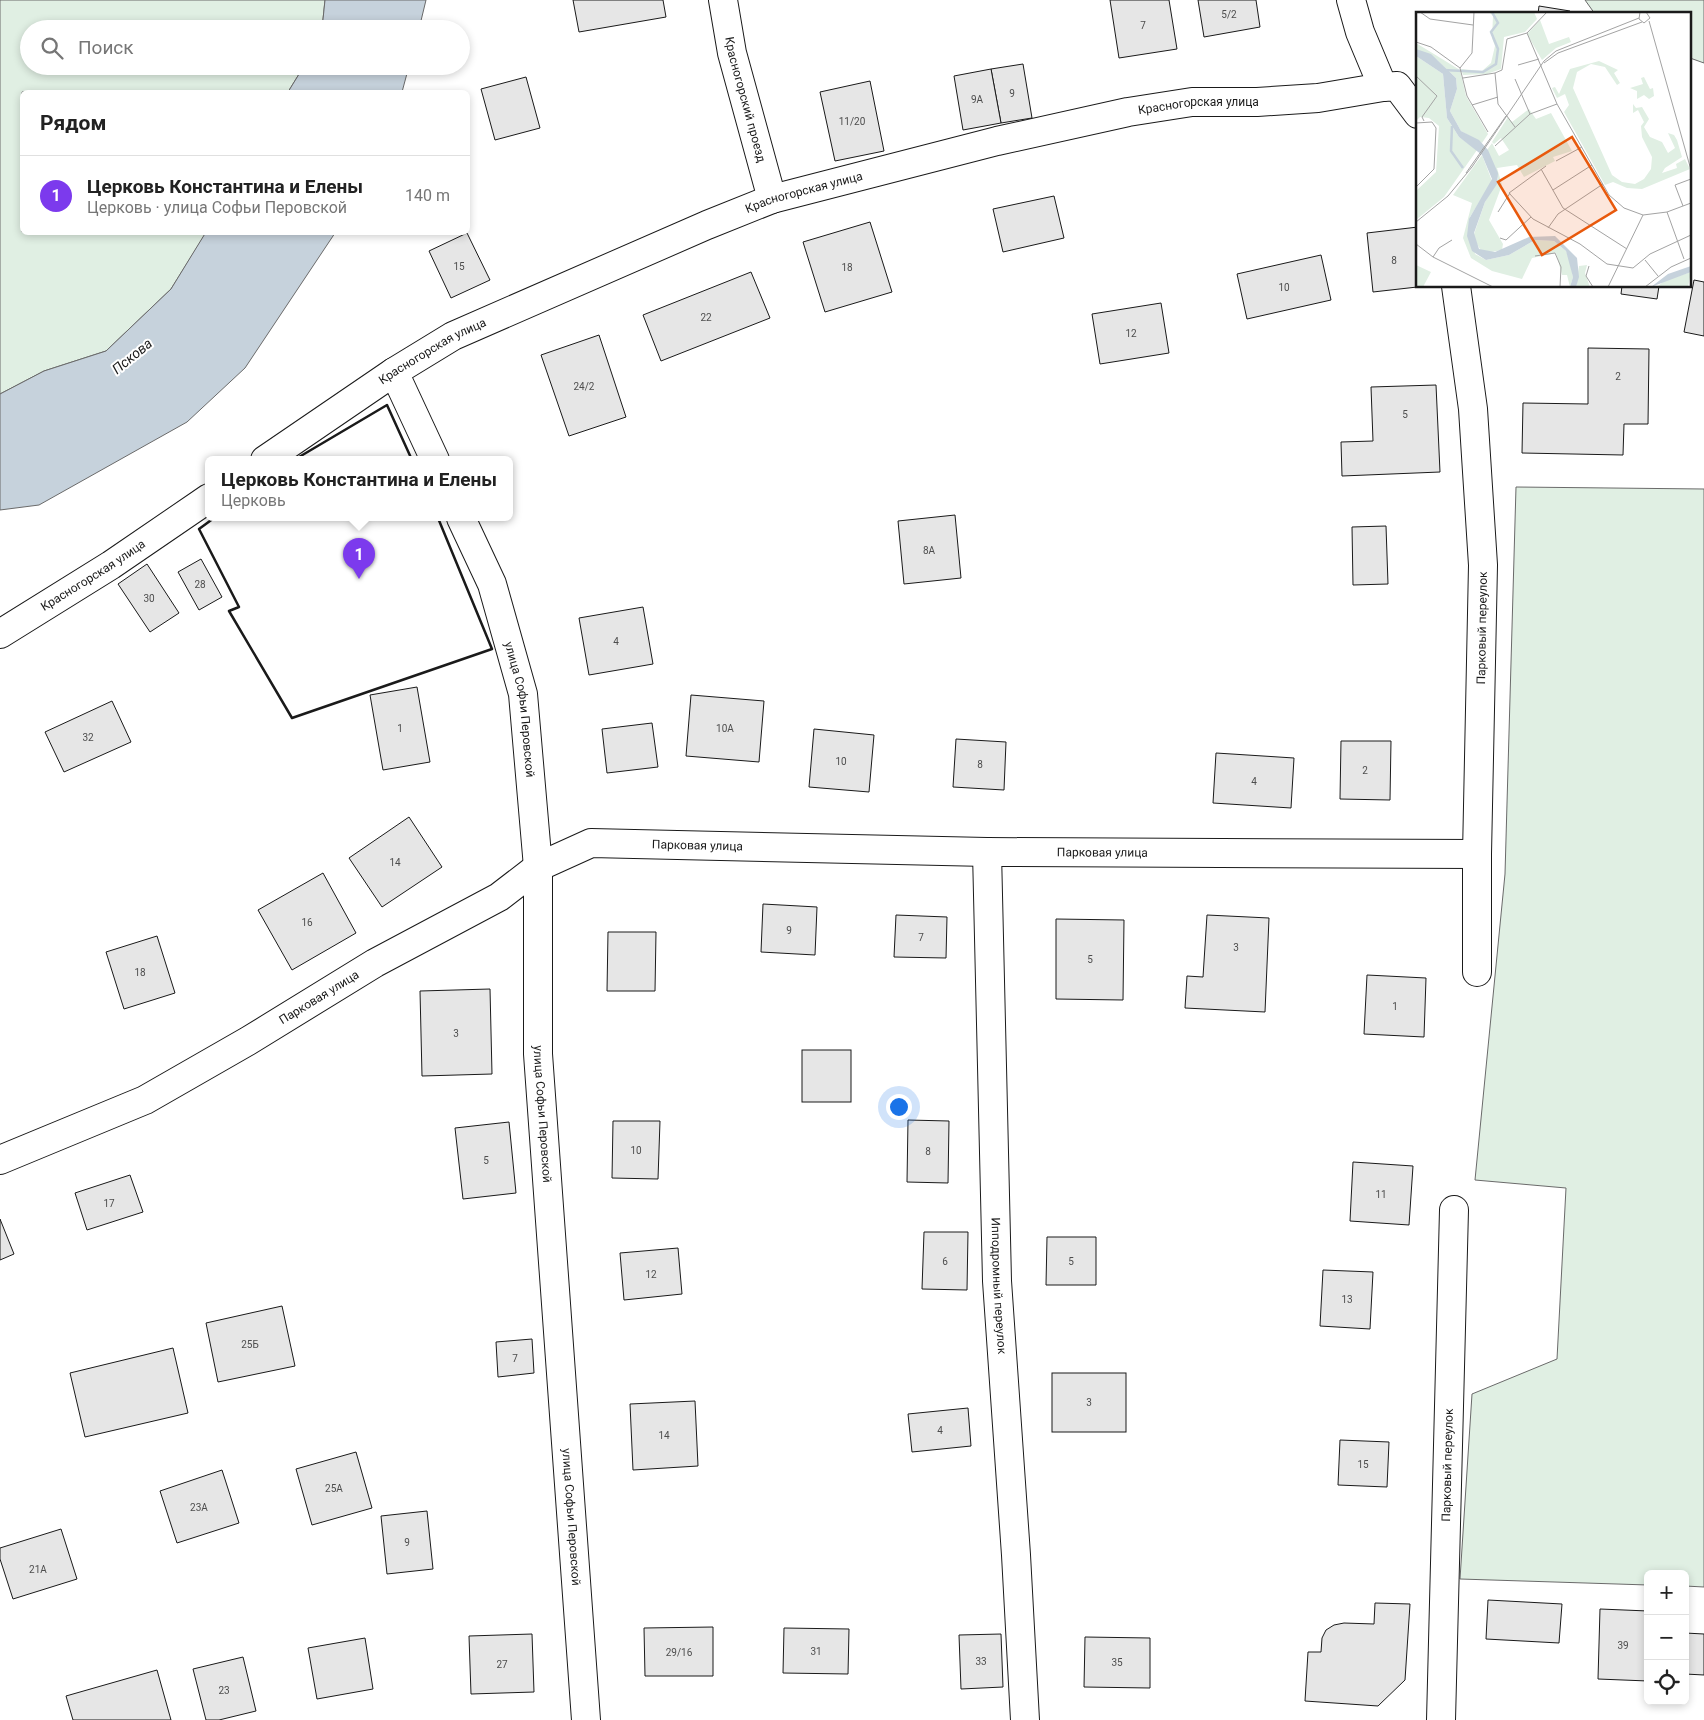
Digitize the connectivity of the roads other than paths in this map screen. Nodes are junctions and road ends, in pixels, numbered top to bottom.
1 (723, 0) edge
2 (1351, 0) edge
3 (1390, 86) junction
4 (1416, 112) edge
5 (772, 199) junction
6 (1456, 288) edge
7 (394, 372) junction
8 (271, 456) edge
9 (433, 456) edge
10 (205, 501) edge
11 (462, 521) edge
12 (0, 634) edge
13 (987, 852) junction
14 (1477, 854) junction
15 (538, 868) junction
16 (1477, 972) dead end
17 (0, 1160) edge
18 (1454, 1210) dead end
19 (586, 1720) edge
20 (1025, 1720) edge
21 (1441, 1720) edge

1 - 5 street, Красногорский проезд
2 - 3 street
3 - 4 street
3 - 5 street, Красногорская улица
5 - 7 street, Красногорская улица
6 - 14 street, Парковый переулок
7 - 8 street, Красногорская улица
7 - 9 street
10 - 12 street, Красногорская улица
11 - 15 street, улица Софьи Перовской
13 - 14 street, Парковая улица
13 - 15 street, Парковая улица
13 - 20 street, Ипподромный переулок
14 - 16 street, Парковый переулок
15 - 17 street, Парковая улица
15 - 19 street, улица Софьи Перовской
18 - 21 street, Парковый переулок

